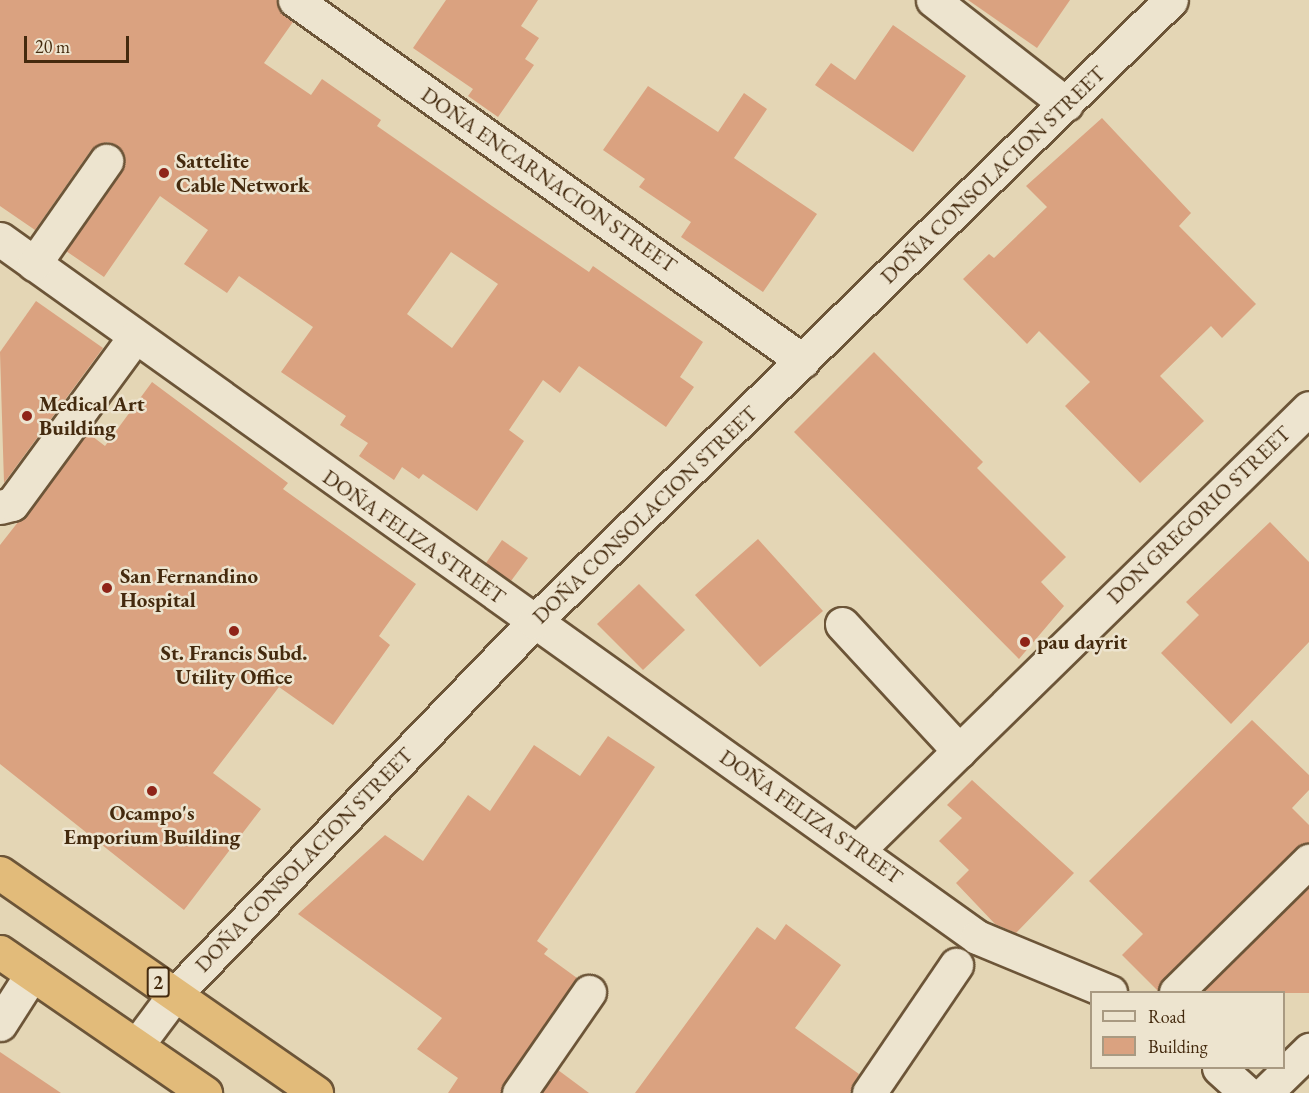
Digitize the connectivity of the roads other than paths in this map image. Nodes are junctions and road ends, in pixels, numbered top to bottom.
1 (295, 0) edge
2 (933, 0) edge
3 (1171, 0) edge
4 (1066, 104) junction
5 (106, 161) dead end
6 (0, 239) edge
7 (34, 264) junction
8 (134, 338) junction
9 (803, 360) junction
10 (1309, 408) edge
11 (0, 507) edge
12 (534, 622) junction
13 (842, 624) dead end
14 (959, 751) junction
15 (858, 850) junction
16 (1309, 861) edge
17 (0, 873) edge
18 (0, 952) edge
19 (956, 965) dead end
20 (32, 974) junction
21 (1105, 991) edge
22 (1178, 991) edge
23 (589, 992) dead end
24 (175, 994) junction
25 (0, 1024) edge
26 (137, 1045) junction
27 (1309, 1050) edge
28 (1220, 1069) edge
29 (205, 1093) edge
30 (316, 1093) edge
31 (519, 1093) edge
32 (868, 1093) edge
33 (1247, 1093) edge
34 (1265, 1093) edge

1 - 9 street, DOÑA ENCARNACION STREET
2 - 4 street
3 - 4 street, DOÑA CONSOLACION STREET
4 - 9 street, DOÑA CONSOLACION STREET
5 - 7 street
6 - 7 street, DOÑA FELIZA STREET
7 - 8 street, DOÑA FELIZA STREET
8 - 11 street
8 - 12 street, DOÑA FELIZA STREET
9 - 12 street, DOÑA CONSOLACION STREET
10 - 14 street, DON GREGORIO STREET
12 - 15 street, DOÑA FELIZA STREET
12 - 24 street, DOÑA CONSOLACION STREET
13 - 14 street
14 - 15 street, DON GREGORIO STREET
15 - 21 street, DOÑA FELIZA STREET
16 - 22 street
17 - 24 highway, 2
18 - 20 highway
19 - 32 street
20 - 25 street
20 - 26 highway
23 - 31 street
24 - 26 street, DOÑA CONSOLACION STREET
24 - 30 highway, 2
26 - 29 highway
27 - 34 street
28 - 33 street

